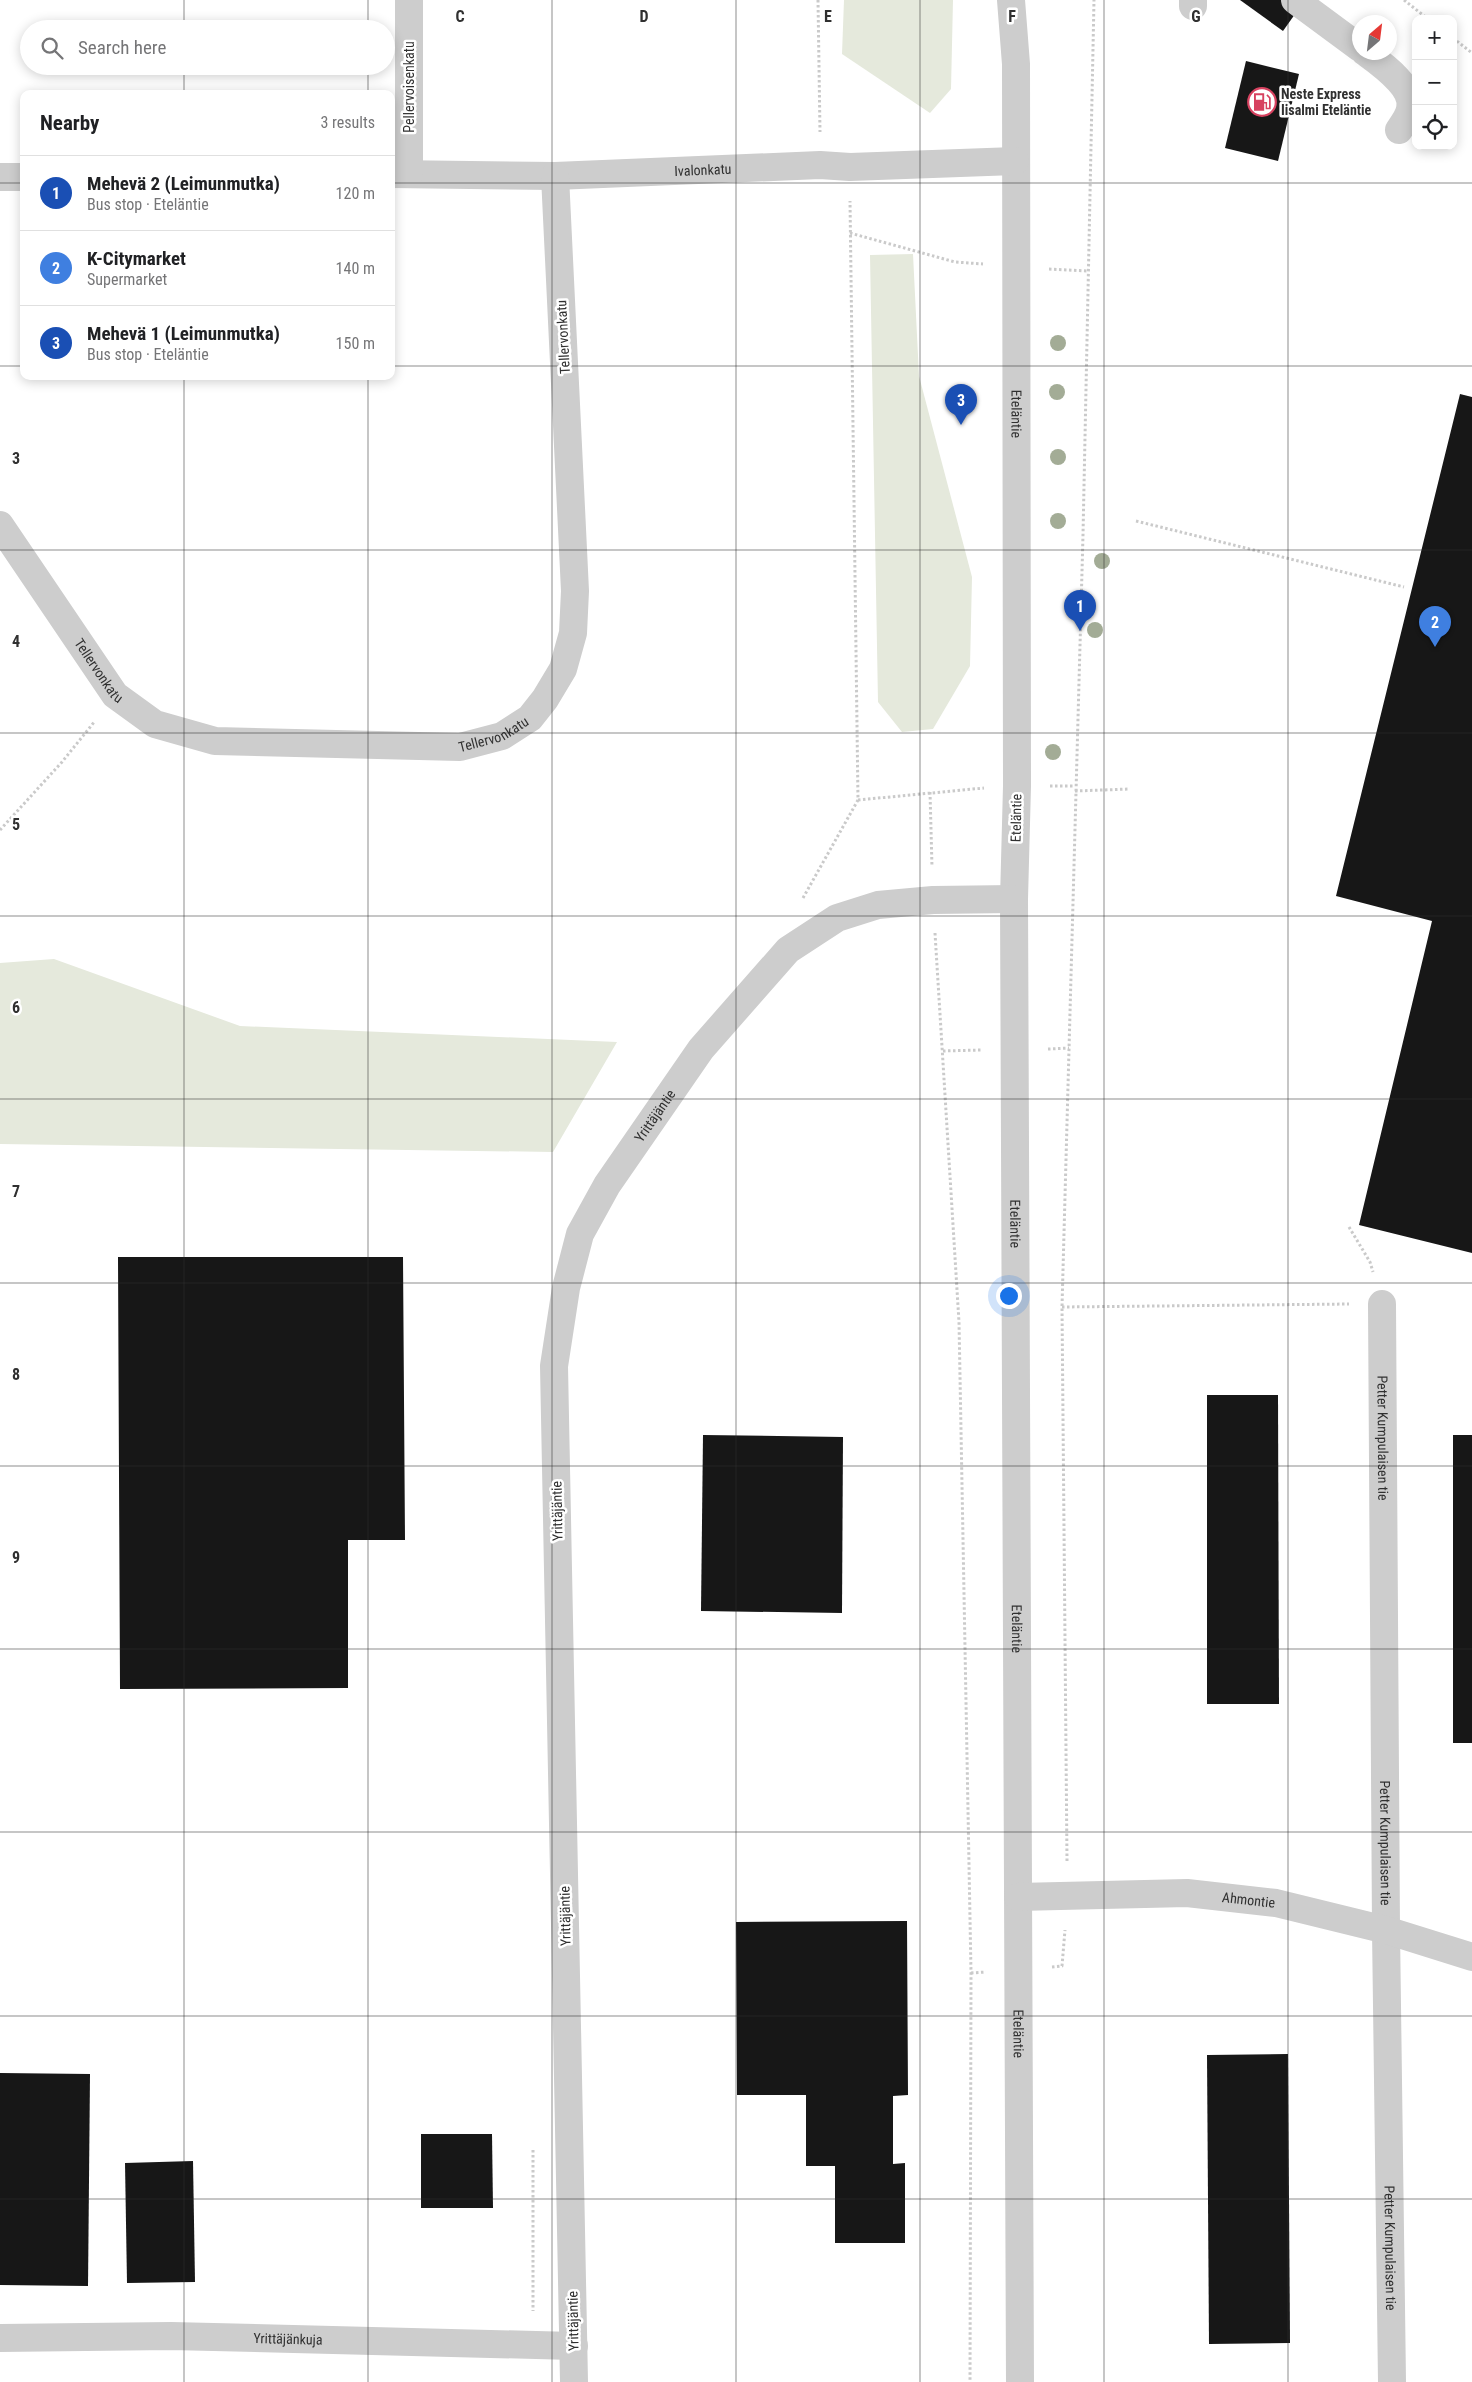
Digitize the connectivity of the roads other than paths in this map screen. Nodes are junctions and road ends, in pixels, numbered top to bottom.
1 (409, 0) edge
2 (1010, 0) edge
3 (1024, 0) edge
4 (1295, 0) edge
5 (1352, 42) edge
6 (1376, 60) edge
7 (1016, 64) junction
8 (1399, 130) dead end
9 (1015, 162) junction
10 (400, 174) edge
11 (554, 176) junction
12 (0, 177) edge
13 (20, 177) edge
14 (0, 525) edge
15 (1014, 899) junction
16 (1382, 1304) road end
17 (1018, 1897) junction
18 (1386, 1930) junction
19 (1472, 1957) edge
20 (0, 2338) edge
21 (574, 2346) junction
22 (574, 2382) edge
23 (1020, 2382) edge
24 (1392, 2382) edge

1 - 10 street, Pellervoisenkatu
2 - 7 street, Eteläntie
3 - 7 street, Eteläntie
4 - 5 street
6 - 8 street
7 - 9 street, Eteläntie
9 - 11 street, Ivalonkatu
9 - 15 street, Eteläntie
10 - 11 street, Ivalonkatu
11 - 14 street, Tellervonkatu
12 - 13 street
15 - 17 street, Eteläntie
15 - 21 street, Yrittäjäntie
16 - 18 street, Petter Kumpulaisen tie
17 - 18 street, Ahmontie
17 - 23 street, Eteläntie
18 - 19 street, Ahmontie
18 - 24 street, Petter Kumpulaisen tie
20 - 21 street, Yrittäjänkuja
21 - 22 street, Yrittäjäntie

